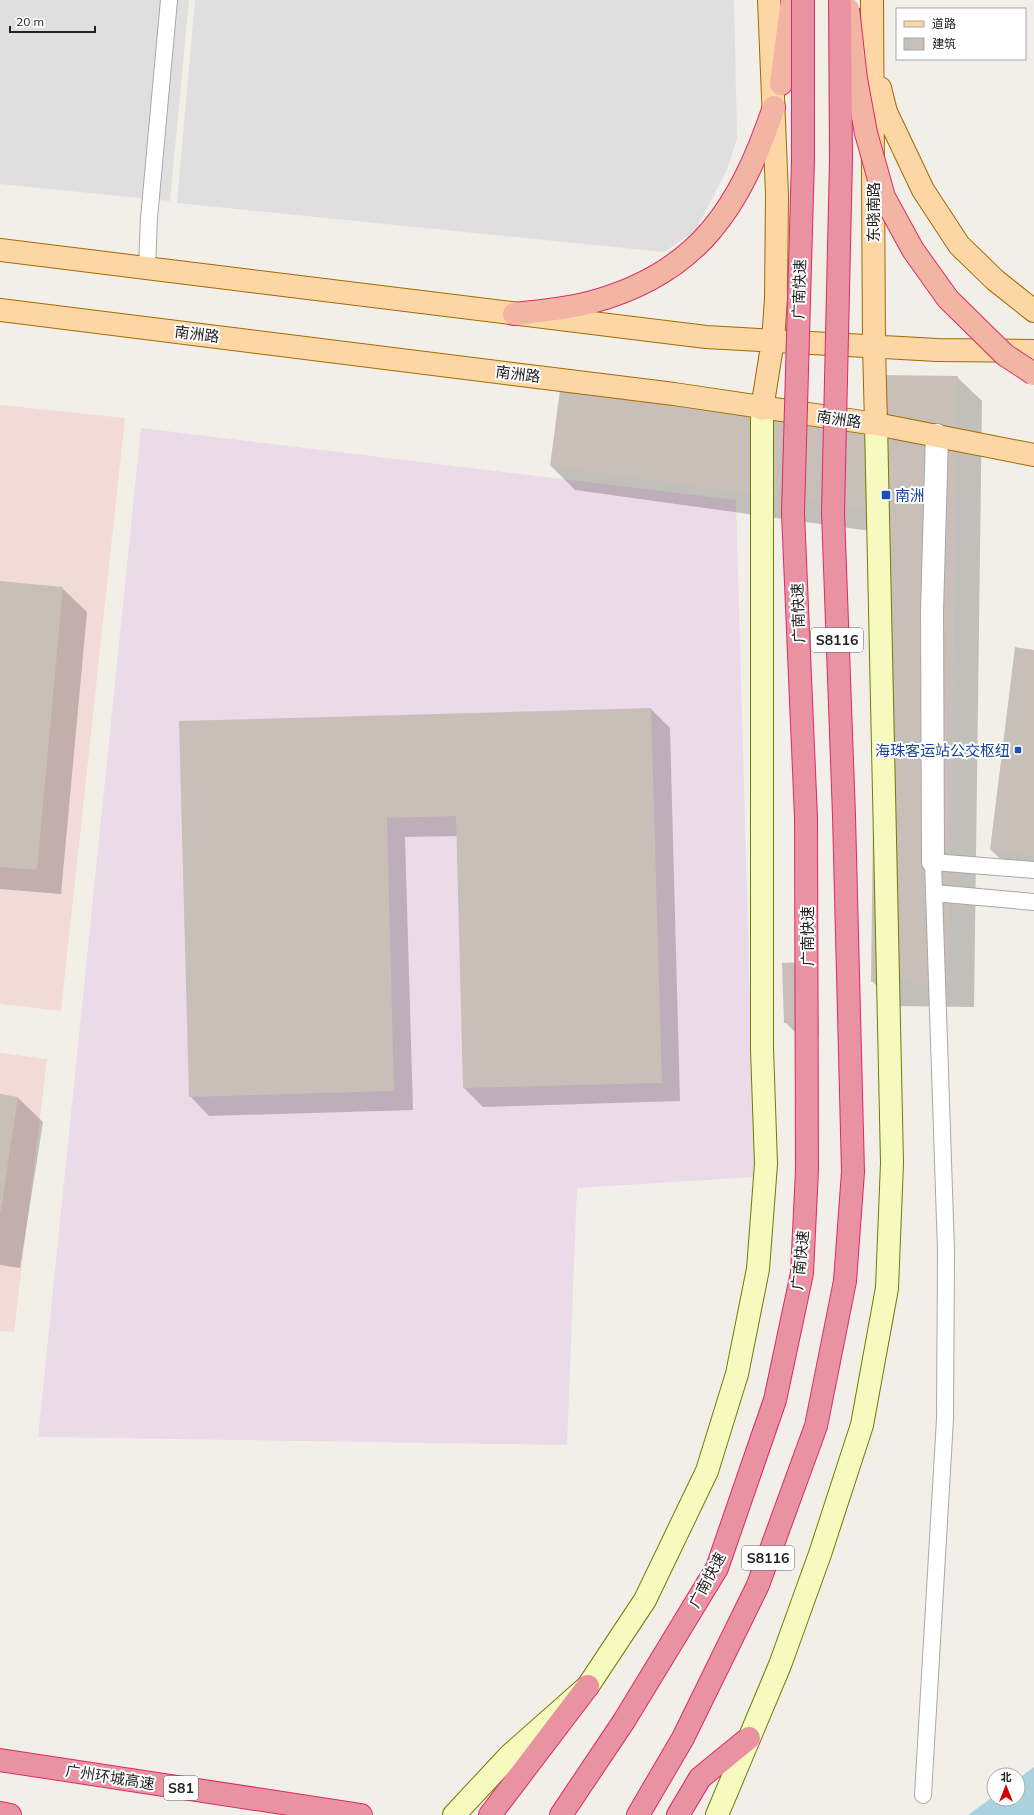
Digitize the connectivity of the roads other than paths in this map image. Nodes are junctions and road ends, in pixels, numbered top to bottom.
1 (169, 0) edge
2 (769, 0) edge
3 (792, 0) edge
4 (803, 0) edge
5 (840, 0) edge
6 (847, 0) edge
7 (872, 0) edge
8 (873, 63) junction
9 (781, 84) dead end
10 (774, 107) junction
11 (0, 250) edge
12 (147, 268) junction
13 (0, 310) edge
14 (1034, 311) edge
15 (514, 314) junction
16 (773, 340) junction
17 (874, 345) junction
18 (1034, 351) edge
19 (1034, 374) edge
20 (762, 409) junction
21 (876, 424) junction
22 (937, 434) junction
23 (1034, 454) edge
24 (933, 862) junction
25 (1034, 870) edge
26 (934, 893) junction
27 (1034, 902) edge
28 (588, 1686) junction
29 (749, 1738) junction
30 (0, 1760) edge
31 (923, 1795) dead end
32 (332, 1811) junction
33 (0, 1814) edge
34 (10, 1815) edge
35 (362, 1815) edge
36 (378, 1815) edge
37 (454, 1815) edge
38 (490, 1815) edge
39 (561, 1815) edge
40 (638, 1815) edge
41 (678, 1815) edge
42 (717, 1815) edge

1 - 12 lane
2 - 10 main road
3 - 9 highway
4 - 39 highway, 广南快速 / S8116, bridge
5 - 40 highway, S8116, bridge
6 - 19 highway, bridge
7 - 8 main road, 东晓南路
8 - 14 main road
8 - 17 main road, 东晓南路
10 - 15 highway
10 - 16 main road
11 - 12 main road
12 - 15 main road
13 - 20 main road, 南洲路
15 - 16 main road
16 - 17 main road
16 - 20 main road
17 - 18 main road
17 - 21 main road, 东晓南路
20 - 21 main road, 南洲路
20 - 28 main road
21 - 22 main road, 南洲路
21 - 29 main road
22 - 23 main road, 南洲路
22 - 24 street
24 - 25 lane
24 - 26 lane
26 - 27 lane
26 - 31 lane
28 - 37 main road
28 - 38 highway
29 - 41 highway
29 - 42 main road
30 - 32 highway, 广州环城高速 / S81
32 - 35 highway, 广州环城高速 / S81
32 - 36 highway
33 - 34 highway

